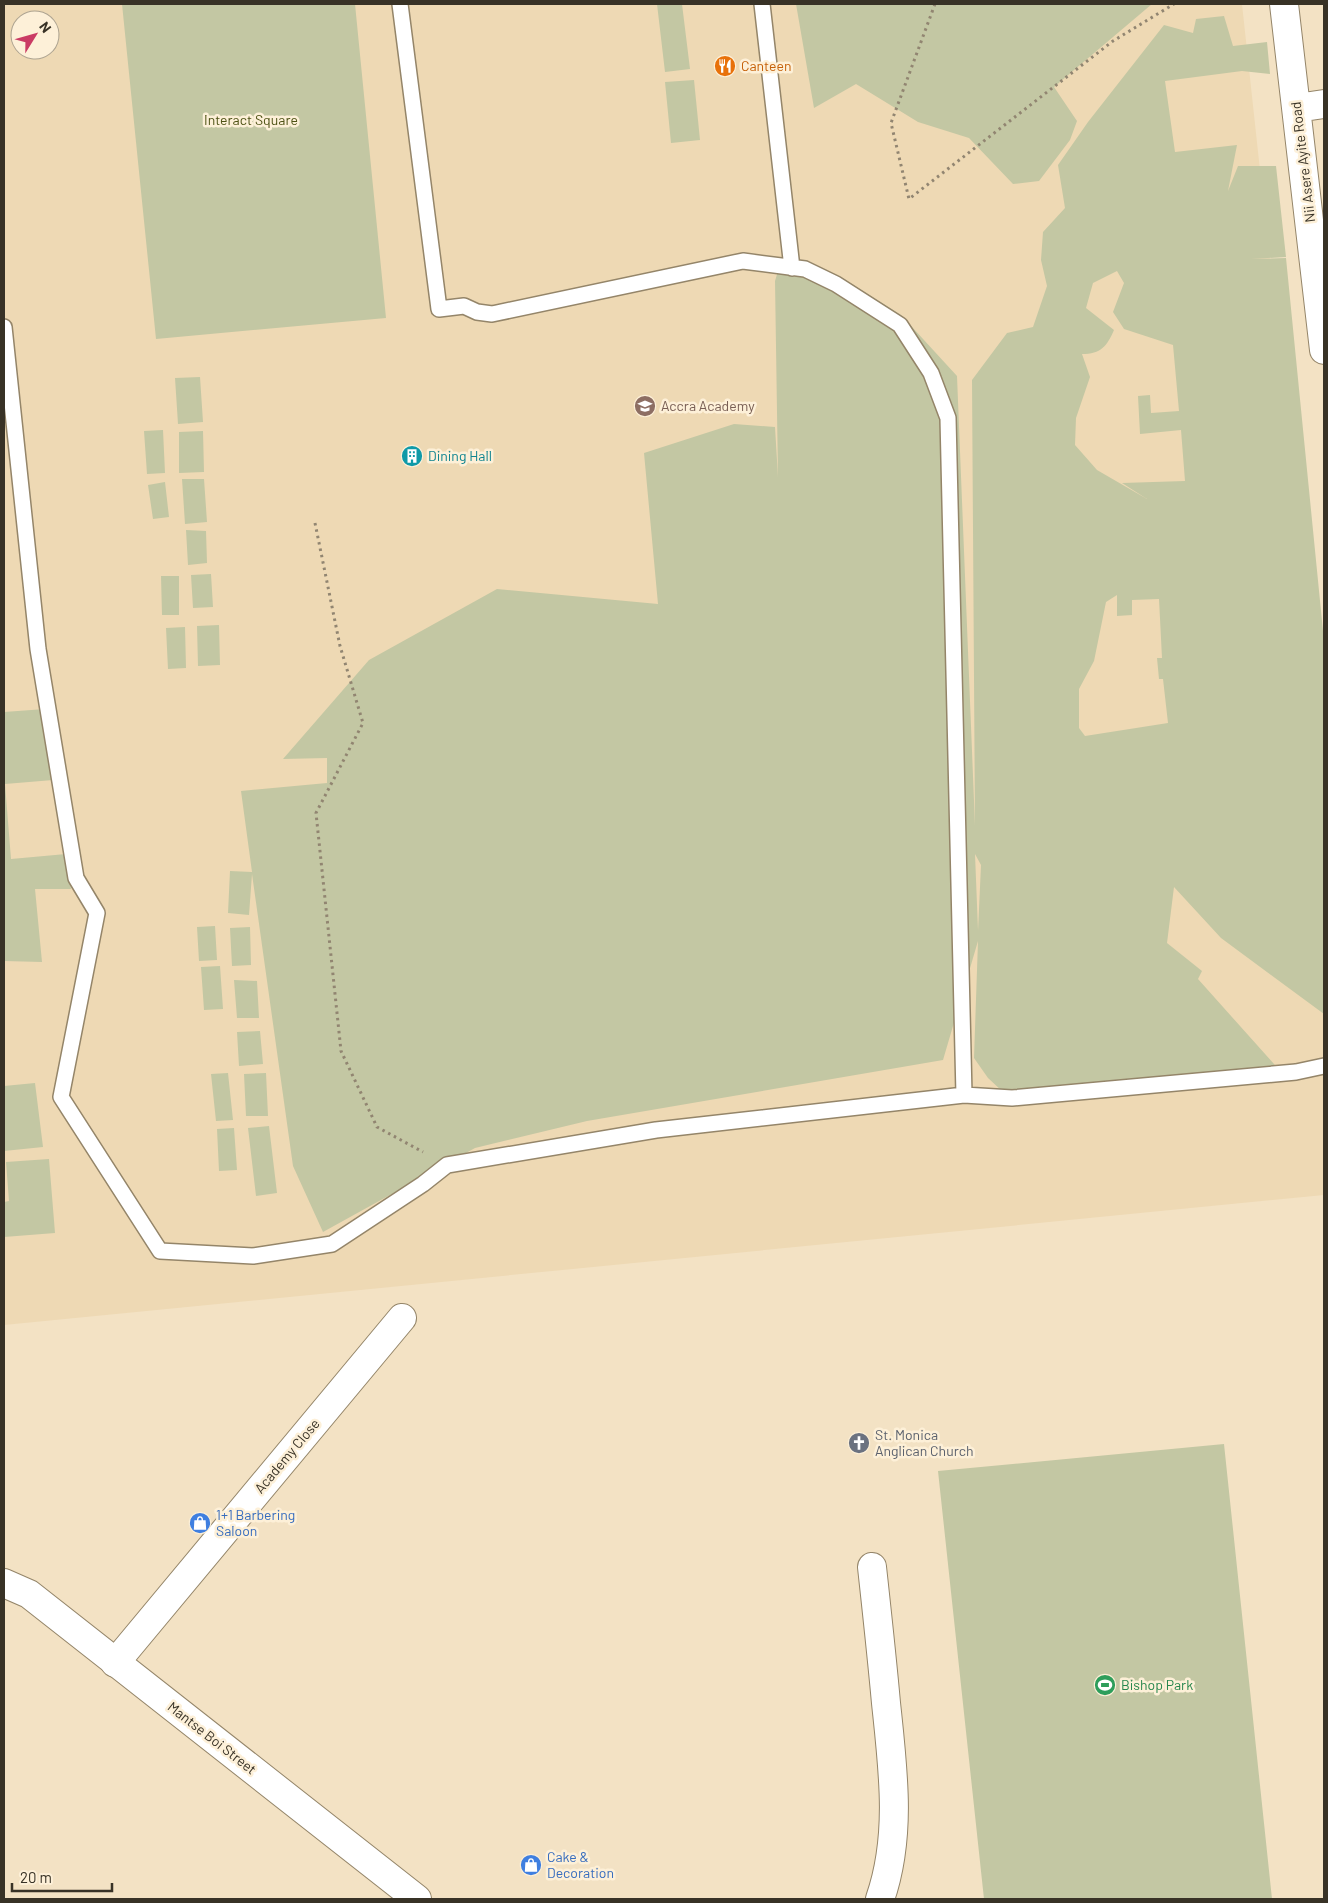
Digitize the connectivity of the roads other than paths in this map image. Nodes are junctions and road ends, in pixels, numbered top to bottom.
1 (400, 4) edge
2 (762, 4) edge
3 (1284, 4) edge
4 (1324, 104) edge
5 (1297, 108) junction
6 (792, 268) junction
7 (4, 326) edge
8 (1324, 350) edge
9 (1324, 1066) edge
10 (964, 1095) junction
11 (402, 1318) dead end
12 (872, 1567) dead end
13 (4, 1583) edge
14 (115, 1663) junction
15 (417, 1899) edge
16 (880, 1899) edge

1 - 6 lane
2 - 6 lane
3 - 5 street, Nii Asere Ayite Road
4 - 5 street
5 - 8 street, Nii Asere Ayite Road
6 - 10 lane
7 - 10 lane
9 - 10 lane
11 - 14 street, Academy Close
12 - 16 street
13 - 14 street, Mantse Boi Street
14 - 15 street, Mantse Boi Street

